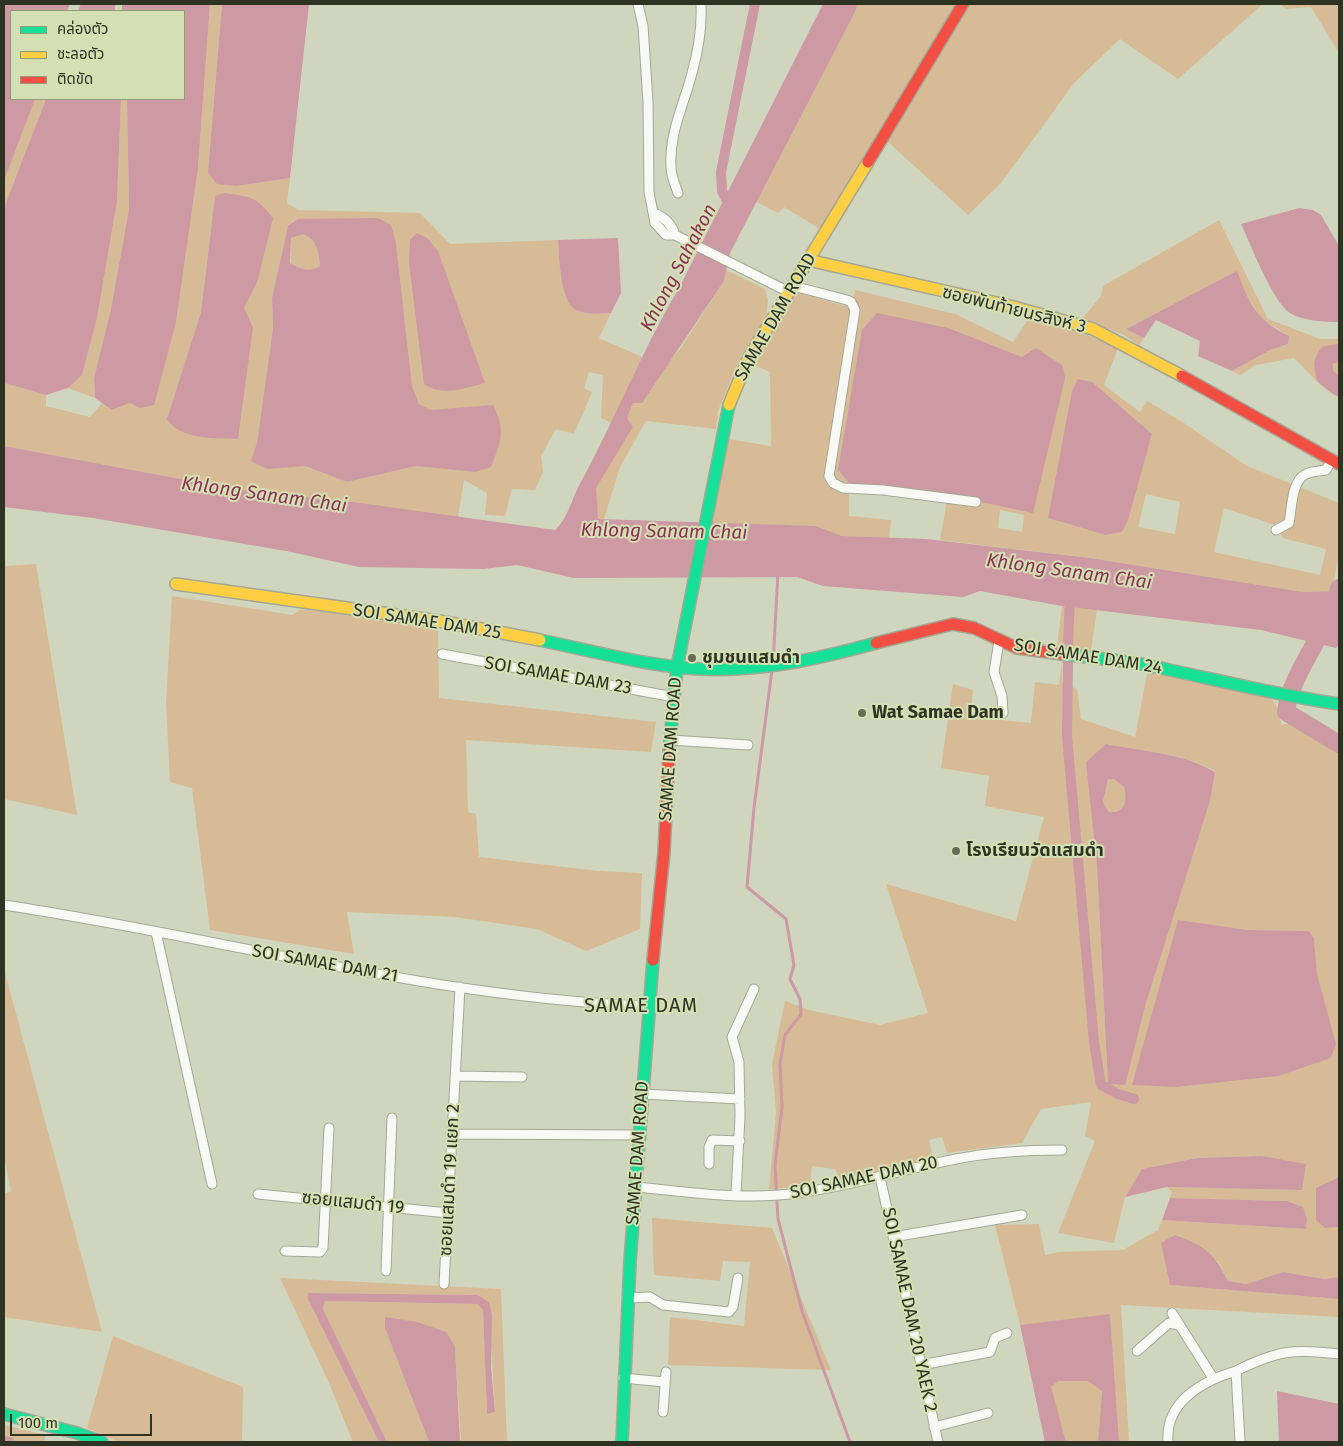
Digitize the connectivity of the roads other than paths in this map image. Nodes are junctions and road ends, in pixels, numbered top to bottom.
1 (638, 4) edge
2 (701, 4) edge
3 (963, 4) edge
4 (678, 193) dead end
5 (808, 260) junction
6 (791, 289) junction
7 (1335, 462) edge
8 (976, 502) dead end
9 (1276, 530) dead end
10 (176, 584) dead end
11 (999, 641) junction
12 (442, 654) dead end
13 (677, 667) junction
14 (674, 697) junction
15 (1339, 704) edge
16 (1003, 713) dead end
17 (670, 740) junction
18 (748, 745) dead end
19 (4, 904) edge
20 (156, 932) junction
21 (460, 987) junction
22 (754, 989) dead end
23 (649, 1006) junction
24 (456, 1076) junction
25 (522, 1077) dead end
26 (642, 1094) junction
27 (740, 1100) junction
28 (392, 1118) dead end
29 (329, 1128) dead end
30 (452, 1134) junction
31 (639, 1135) junction
32 (740, 1141) junction
33 (1062, 1150) dead end
34 (709, 1164) dead end
35 (880, 1177) junction
36 (212, 1184) dead end
37 (635, 1187) junction
38 (258, 1194) dead end
39 (736, 1195) junction
40 (326, 1201) junction
41 (388, 1207) junction
42 (448, 1213) junction
43 (1022, 1215) dead end
44 (893, 1237) junction
45 (285, 1251) dead end
46 (386, 1271) dead end
47 (738, 1278) dead end
48 (444, 1284) dead end
49 (628, 1298) junction
50 (1172, 1313) dead end
51 (1179, 1324) junction
52 (1007, 1333) dead end
53 (1138, 1351) dead end
54 (1339, 1354) edge
55 (921, 1365) junction
56 (666, 1372) dead end
57 (1236, 1372) junction
58 (623, 1378) junction
59 (1213, 1378) junction
60 (664, 1382) junction
61 (663, 1412) dead end
62 (988, 1413) dead end
63 (4, 1414) edge
64 (934, 1427) junction
65 (102, 1442) edge
66 (622, 1442) edge
67 (938, 1442) edge
68 (1168, 1442) edge
69 (1240, 1442) edge

1 - 6 street
2 - 4 street
3 - 5 street, SAMAE DAM ROAD
5 - 6 street, SAMAE DAM ROAD
5 - 7 street, ซอยพันท้ายนรสิงห์ 3
6 - 8 street
6 - 13 street, SAMAE DAM ROAD
7 - 9 street
10 - 13 street, SOI SAMAE DAM 25
11 - 13 street, SOI SAMAE DAM 24
11 - 15 street, SOI SAMAE DAM 24
11 - 16 street
12 - 14 street, SOI SAMAE DAM 23
13 - 14 street, SAMAE DAM ROAD
14 - 17 street, SAMAE DAM ROAD
17 - 18 street
17 - 23 street, SAMAE DAM ROAD
19 - 20 street, SOI SAMAE DAM 21
20 - 21 street, SOI SAMAE DAM 21
20 - 36 street
21 - 23 street, SOI SAMAE DAM 21
21 - 24 street, ซอยแสมดำ 19 แยก 2
22 - 27 street
23 - 26 street, SAMAE DAM ROAD
24 - 25 street
24 - 30 street, ซอยแสมดำ 19 แยก 2
26 - 27 street
26 - 31 street, SAMAE DAM ROAD
27 - 32 street
28 - 41 street
29 - 40 street
30 - 31 street
30 - 42 street, ซอยแสมดำ 19 แยก 2
31 - 37 street, SAMAE DAM ROAD
32 - 34 street
32 - 39 street
33 - 35 street, SOI SAMAE DAM 20
35 - 39 street, SOI SAMAE DAM 20
35 - 44 street, SOI SAMAE DAM 20 YAEK 2
37 - 39 street, SOI SAMAE DAM 20
37 - 49 street, SAMAE DAM ROAD
38 - 40 street, ซอยแสมดำ 19
40 - 41 street, ซอยแสมดำ 19
40 - 45 street
41 - 42 street, ซอยแสมดำ 19
41 - 46 street
42 - 48 street, ซอยแสมดำ 19 แยก 2
43 - 44 street
44 - 55 street, SOI SAMAE DAM 20 YAEK 2
47 - 49 street
49 - 58 street, SAMAE DAM ROAD
50 - 51 street
51 - 53 street
51 - 59 street
52 - 55 street
54 - 57 street
55 - 64 street, SOI SAMAE DAM 20 YAEK 2
56 - 60 street
57 - 59 street
57 - 69 street
58 - 60 street
58 - 66 street, SAMAE DAM ROAD
59 - 68 street
60 - 61 street
62 - 64 street
63 - 65 street
64 - 67 street, SOI SAMAE DAM 20 YAEK 2

